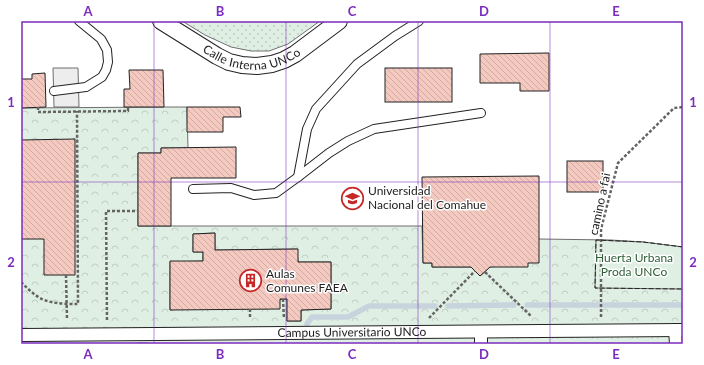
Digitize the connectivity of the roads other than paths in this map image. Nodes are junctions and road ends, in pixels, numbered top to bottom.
1 (79, 21) edge
2 (161, 21) edge
3 (339, 21) edge
4 (419, 21) edge
5 (54, 91) dead end
6 (481, 113) dead end
7 (298, 177) junction
8 (193, 189) dead end
9 (679, 330) edge
10 (21, 335) edge
11 (481, 338) edge
12 (676, 344) edge

1 - 5 lane
2 - 3 street, Calle Interna UNCo
4 - 7 lane
6 - 7 lane
7 - 8 lane
9 - 11 street, Campus Universitario UNCo
9 - 12 street
10 - 11 street, Campus Universitario UNCo

